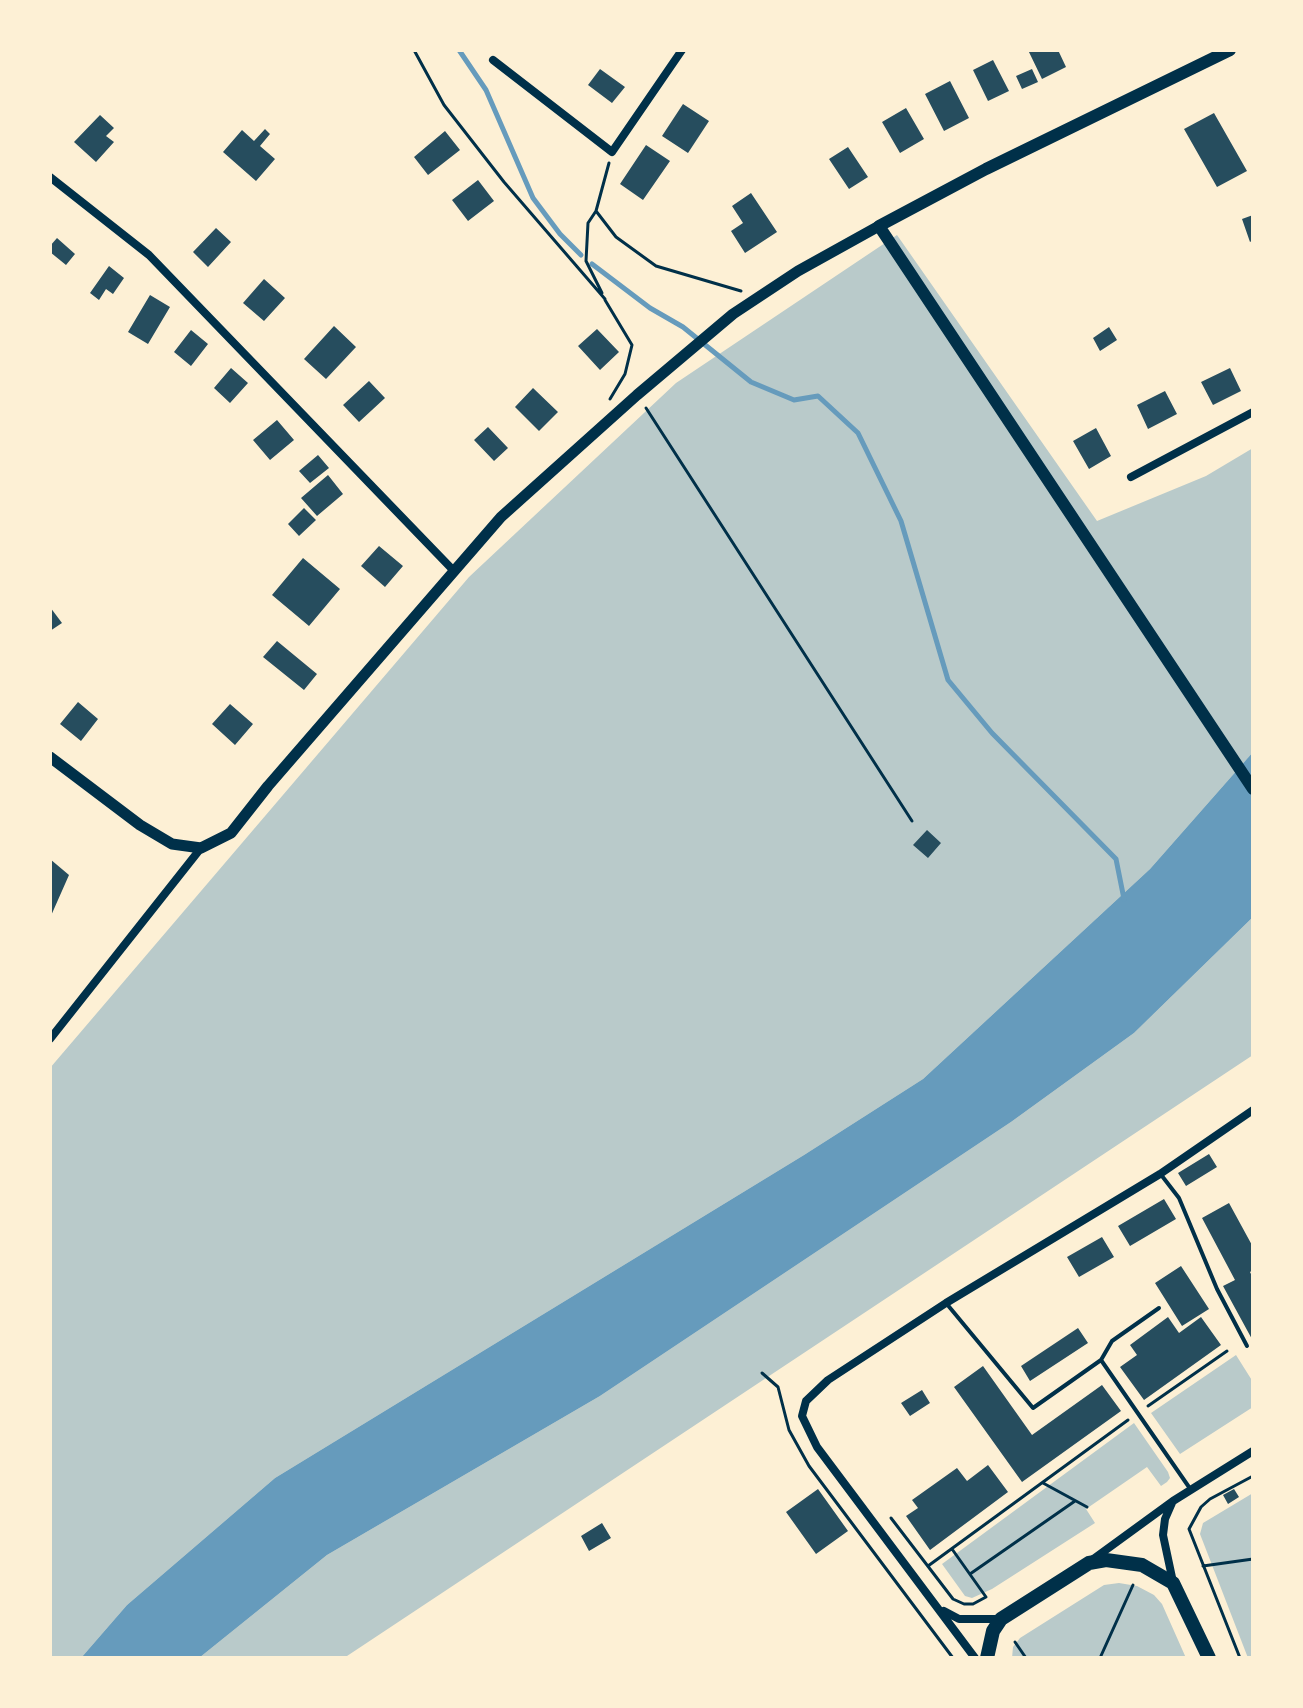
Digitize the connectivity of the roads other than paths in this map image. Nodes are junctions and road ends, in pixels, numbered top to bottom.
1 (682, 50) edge
2 (1230, 50) edge
3 (493, 60) dead end
4 (50, 177) edge
5 (879, 226) junction
6 (1253, 412) edge
7 (1131, 477) dead end
8 (453, 570) junction
9 (50, 757) edge
10 (1253, 789) edge
11 (201, 848) junction
12 (50, 1039) edge
13 (1253, 1110) edge
14 (1160, 1174) junction
15 (946, 1303) junction
16 (1159, 1308) dead end
17 (1247, 1346) dead end
18 (1101, 1360) junction
19 (1253, 1451) edge
20 (1191, 1490) junction
21 (1173, 1501) junction
22 (1089, 1563) junction
23 (1173, 1583) junction
24 (940, 1609) junction
25 (1001, 1619) junction
26 (975, 1658) edge
27 (987, 1658) edge
28 (1209, 1658) edge

1 - 3 street
2 - 5 main road
4 - 8 street
5 - 8 street
5 - 10 main road
6 - 7 street
8 - 11 street
9 - 11 street
11 - 12 street
13 - 14 street
14 - 15 street
14 - 17 lane
15 - 18 lane
15 - 24 street
16 - 18 lane
18 - 20 lane
19 - 20 street
20 - 21 street
21 - 22 street
21 - 23 street
22 - 23 main road
22 - 25 main road
23 - 28 main road
24 - 25 street
24 - 26 street
25 - 27 main road

